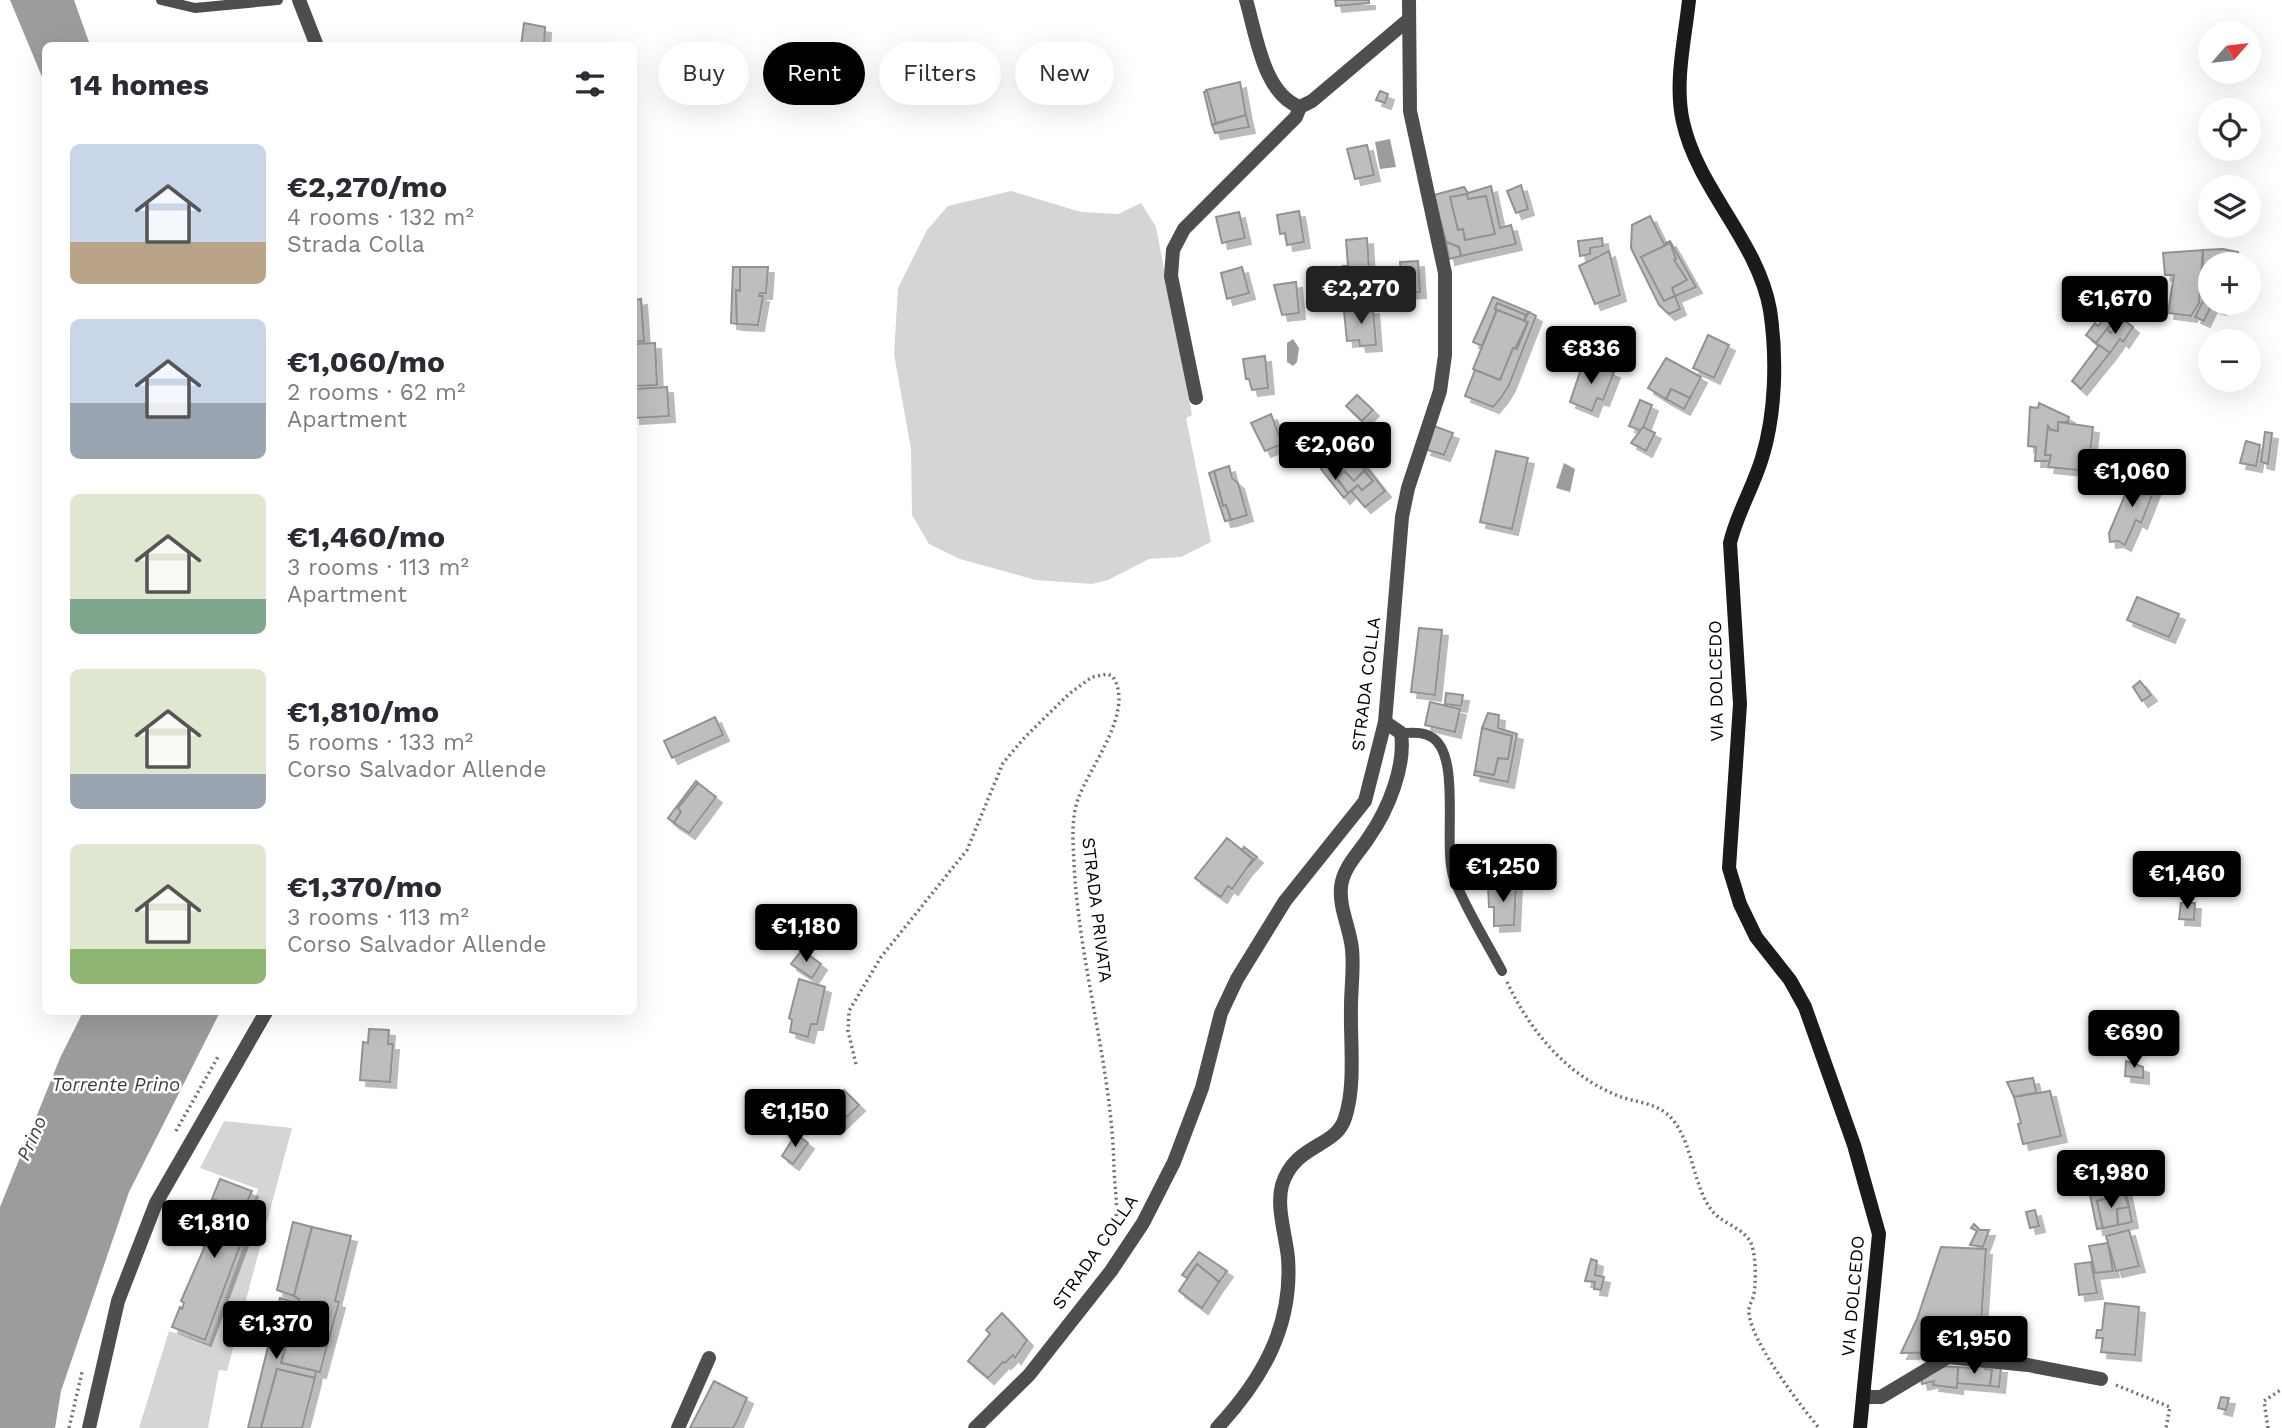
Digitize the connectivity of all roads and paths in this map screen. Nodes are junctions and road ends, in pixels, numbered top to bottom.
1 (162, 0) edge
2 (278, 0) edge
3 (299, 0) edge
4 (1246, 0) edge
5 (1409, 0) edge
6 (1689, 0) edge
7 (1408, 20) junction
8 (315, 42) edge
9 (1300, 107) junction
10 (1196, 398) dead end
11 (1385, 722) junction
12 (1401, 733) junction
13 (1502, 971) joint
14 (264, 1015) edge
15 (856, 1064) dead end
16 (1111, 1241) dead end
17 (709, 1357) dead end
18 (2101, 1379) joint
19 (2282, 1389) edge
20 (1863, 1396) junction
21 (89, 1428) edge
22 (678, 1428) edge
23 (975, 1428) edge
24 (1217, 1428) edge
25 (1819, 1428) edge
26 (1860, 1428) edge
27 (2166, 1428) edge
28 (2269, 1428) edge

1 - 2 lane
3 - 8 street
4 - 9 street
5 - 7 street, STRADA COLLA
6 - 20 main road, VIA DOLCEDO
7 - 9 street
7 - 11 street, STRADA COLLA
9 - 10 street
11 - 12 street
11 - 23 street, STRADA COLLA
12 - 13 lane
12 - 24 street
13 - 25 path
14 - 21 street
15 - 16 path, STRADA PRIVATA
17 - 22 street
18 - 20 street
18 - 27 path
19 - 28 path
20 - 26 main road, VIA DOLCEDO

